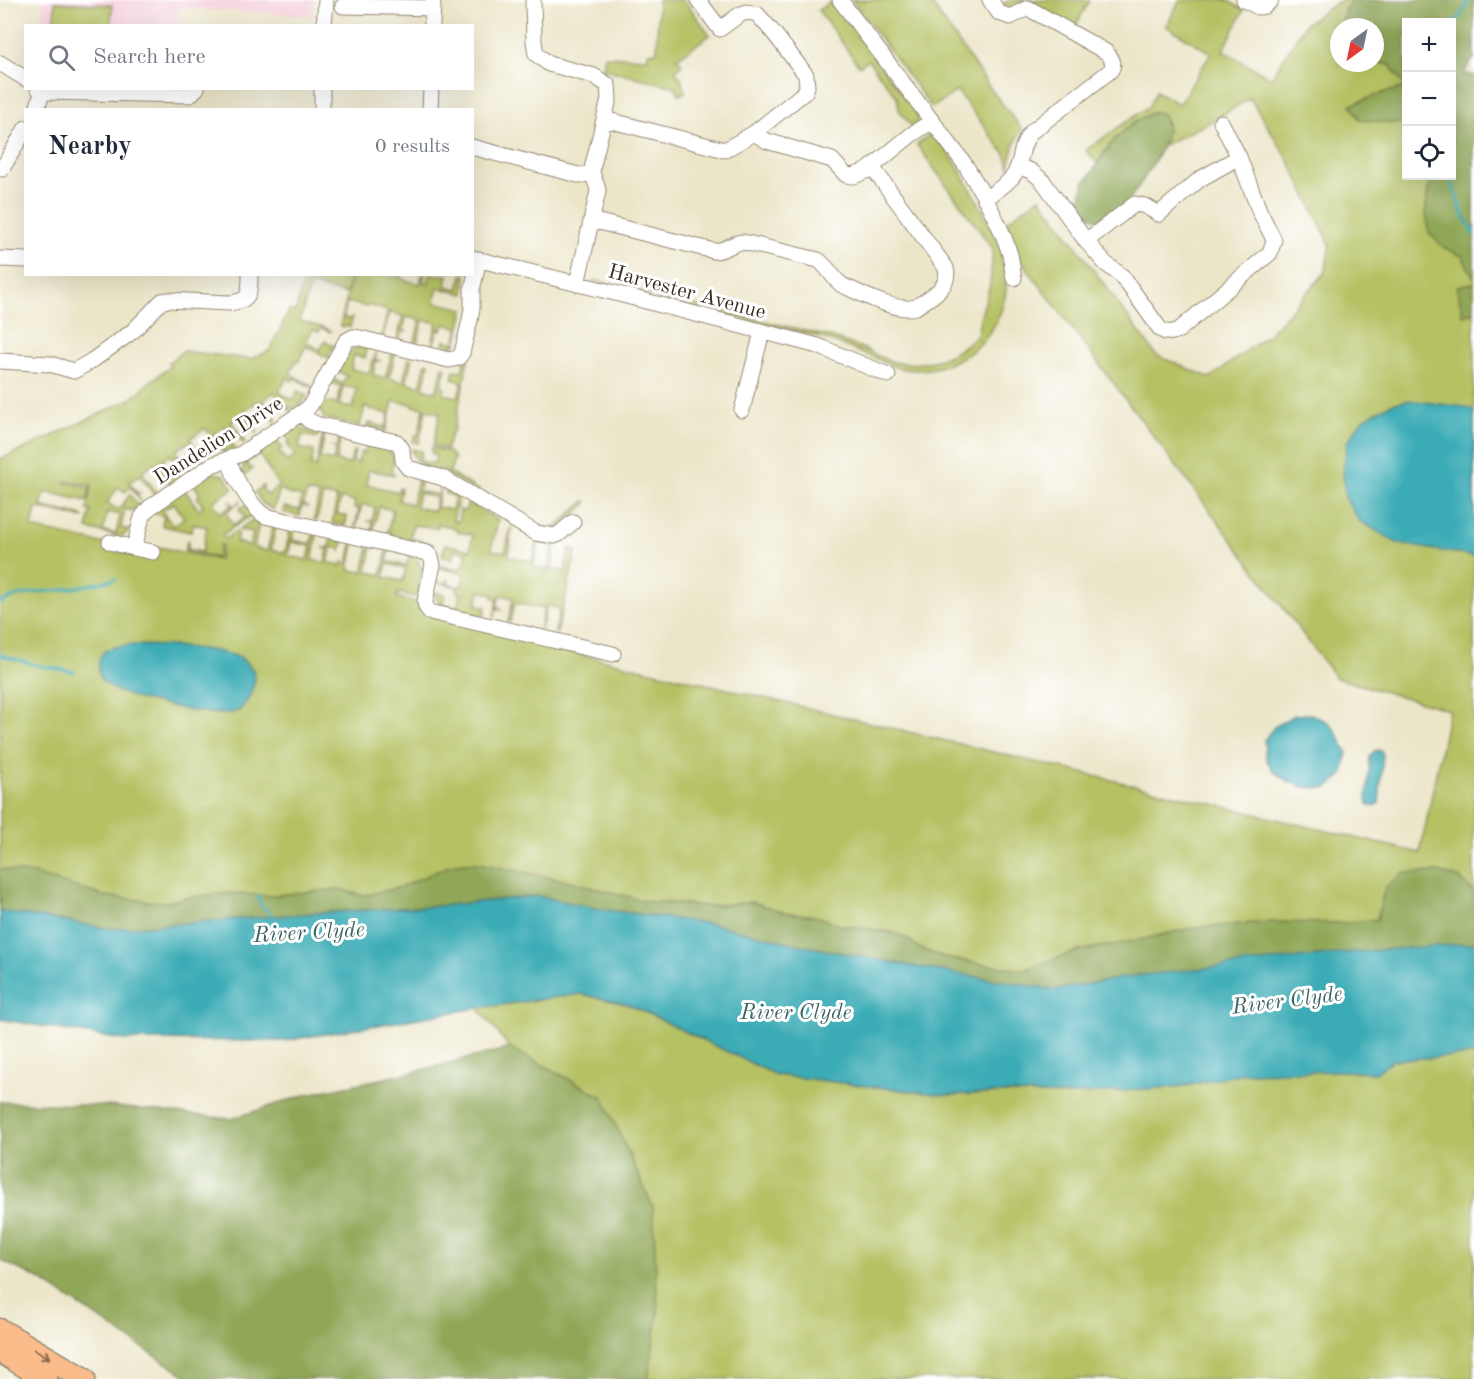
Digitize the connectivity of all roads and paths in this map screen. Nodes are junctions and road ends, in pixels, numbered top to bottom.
1 (326, 0) edge
2 (533, 0) edge
3 (698, 0) edge
4 (840, 0) edge
5 (990, 0) edge
6 (1244, 0) edge
7 (1271, 0) edge
8 (433, 4) edge
9 (344, 6) dead end
10 (324, 24) edge
11 (432, 24) edge
12 (0, 63) edge
13 (24, 78) edge
14 (40, 90) edge
15 (195, 90) edge
16 (322, 90) edge
17 (430, 90) edge
18 (37, 108) edge
19 (322, 108) edge
20 (430, 108) edge
21 (604, 119) junction
22 (932, 121) junction
23 (1221, 122) dead end
24 (24, 132) edge
25 (754, 133) junction
26 (474, 148) edge
27 (1239, 158) junction
28 (1018, 166) junction
29 (872, 167) junction
30 (0, 169) edge
31 (592, 174) junction
32 (985, 199) junction
33 (591, 220) junction
34 (1086, 241) junction
35 (0, 259) edge
36 (476, 259) edge
37 (24, 260) edge
38 (474, 274) edge
39 (250, 276) edge
40 (474, 276) edge
41 (1014, 278) dead end
42 (577, 284) junction
43 (762, 332) junction
44 (0, 361) edge
45 (888, 375) dead end
46 (742, 410) dead end
47 (302, 413) junction
48 (229, 459) junction
49 (573, 522) dead end
50 (110, 542) dead end
51 (134, 548) junction
52 (153, 552) dead end
53 (613, 654) dead end
54 (0, 1330) edge
55 (0, 1351) edge
56 (46, 1379) edge
57 (84, 1379) edge

1 - 10 street
2 - 21 street
3 - 25 street
4 - 22 street
5 - 28 street
6 - 7 street
8 - 9 street
8 - 11 street
12 - 13 street
14 - 15 street
14 - 18 street
16 - 19 street
17 - 20 street
21 - 25 street
21 - 31 street
22 - 29 street
22 - 32 street
23 - 27 street
24 - 30 street
25 - 29 street
26 - 31 street
27 - 34 street
27 - 34 street
28 - 32 street
28 - 34 street
29 - 33 street
31 - 33 street
32 - 41 street
33 - 42 street
35 - 37 street
36 - 38 street, Dandelion Drive
36 - 42 street, Harvester Avenue
39 - 44 street
40 - 47 street, Dandelion Drive
42 - 43 street, Harvester Avenue
43 - 45 street, Harvester Avenue
43 - 46 street
47 - 48 street, Dandelion Drive
47 - 49 street
48 - 51 street, Dandelion Drive
48 - 53 street
50 - 51 street
51 - 52 street
54 -> 57 highway
55 - 56 highway

